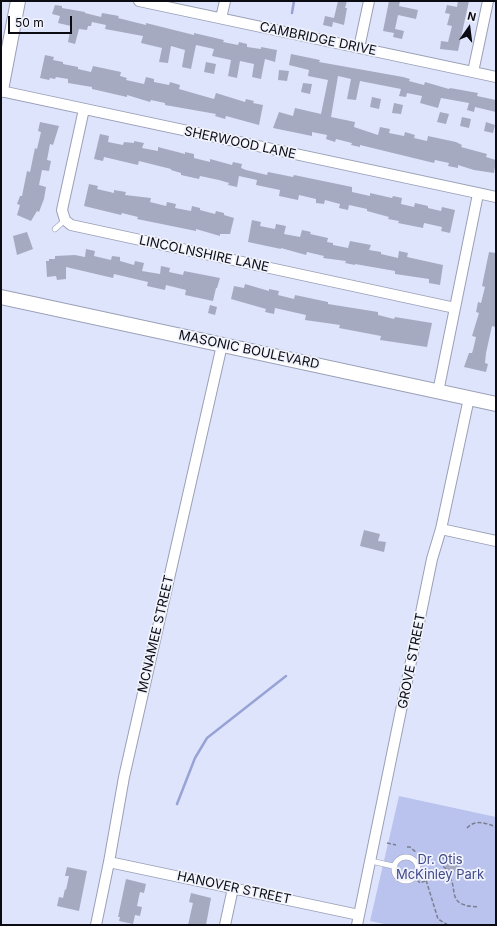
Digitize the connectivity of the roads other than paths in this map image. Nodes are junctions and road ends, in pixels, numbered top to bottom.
1 (18, 1) edge
2 (139, 1) edge
3 (225, 1) edge
4 (369, 1) edge
5 (488, 1) edge
6 (221, 18) junction
7 (358, 48) junction
8 (473, 72) junction
9 (496, 77) edge
10 (1, 91) edge
11 (84, 109) junction
12 (478, 194) junction
13 (496, 198) edge
14 (65, 220) junction
15 (55, 229) dead end
16 (1, 297) edge
17 (455, 308) junction
18 (222, 344) junction
19 (438, 392) junction
20 (469, 398) junction
21 (496, 404) edge
22 (441, 529) junction
23 (496, 541) edge
24 (371, 861) junction
25 (110, 862) junction
26 (393, 866) junction
27 (233, 888) junction
28 (358, 920) edge
29 (96, 925) edge
30 (225, 925) edge

1 - 10 street
2 - 6 street, CAMBRIDGE DRIVE
3 - 6 street
4 - 7 street
5 - 8 street
6 - 7 street, CAMBRIDGE DRIVE
7 - 8 street, CAMBRIDGE DRIVE
8 - 9 street, CAMBRIDGE DRIVE
10 - 11 street, SHERWOOD LANE
11 - 12 street, SHERWOOD LANE
11 - 14 street
12 - 13 street, SHERWOOD LANE
12 - 17 street
14 - 15 lane
14 - 17 street, LINCOLNSHIRE LANE
16 - 18 street, MASONIC BOULEVARD
17 - 19 street
18 - 19 street, MASONIC BOULEVARD
18 - 25 street, MCNAMEE STREET
19 - 20 street, MASONIC BOULEVARD
20 - 21 street, MASONIC BOULEVARD
20 - 22 street, GROVE STREET
22 - 23 street
22 - 24 street, GROVE STREET
24 - 26 lane
24 - 28 street, GROVE STREET
25 - 27 street, HANOVER STREET
25 - 29 street, MCNAMEE STREET
26 - 26 lane
27 - 28 street, HANOVER STREET
27 - 30 street

